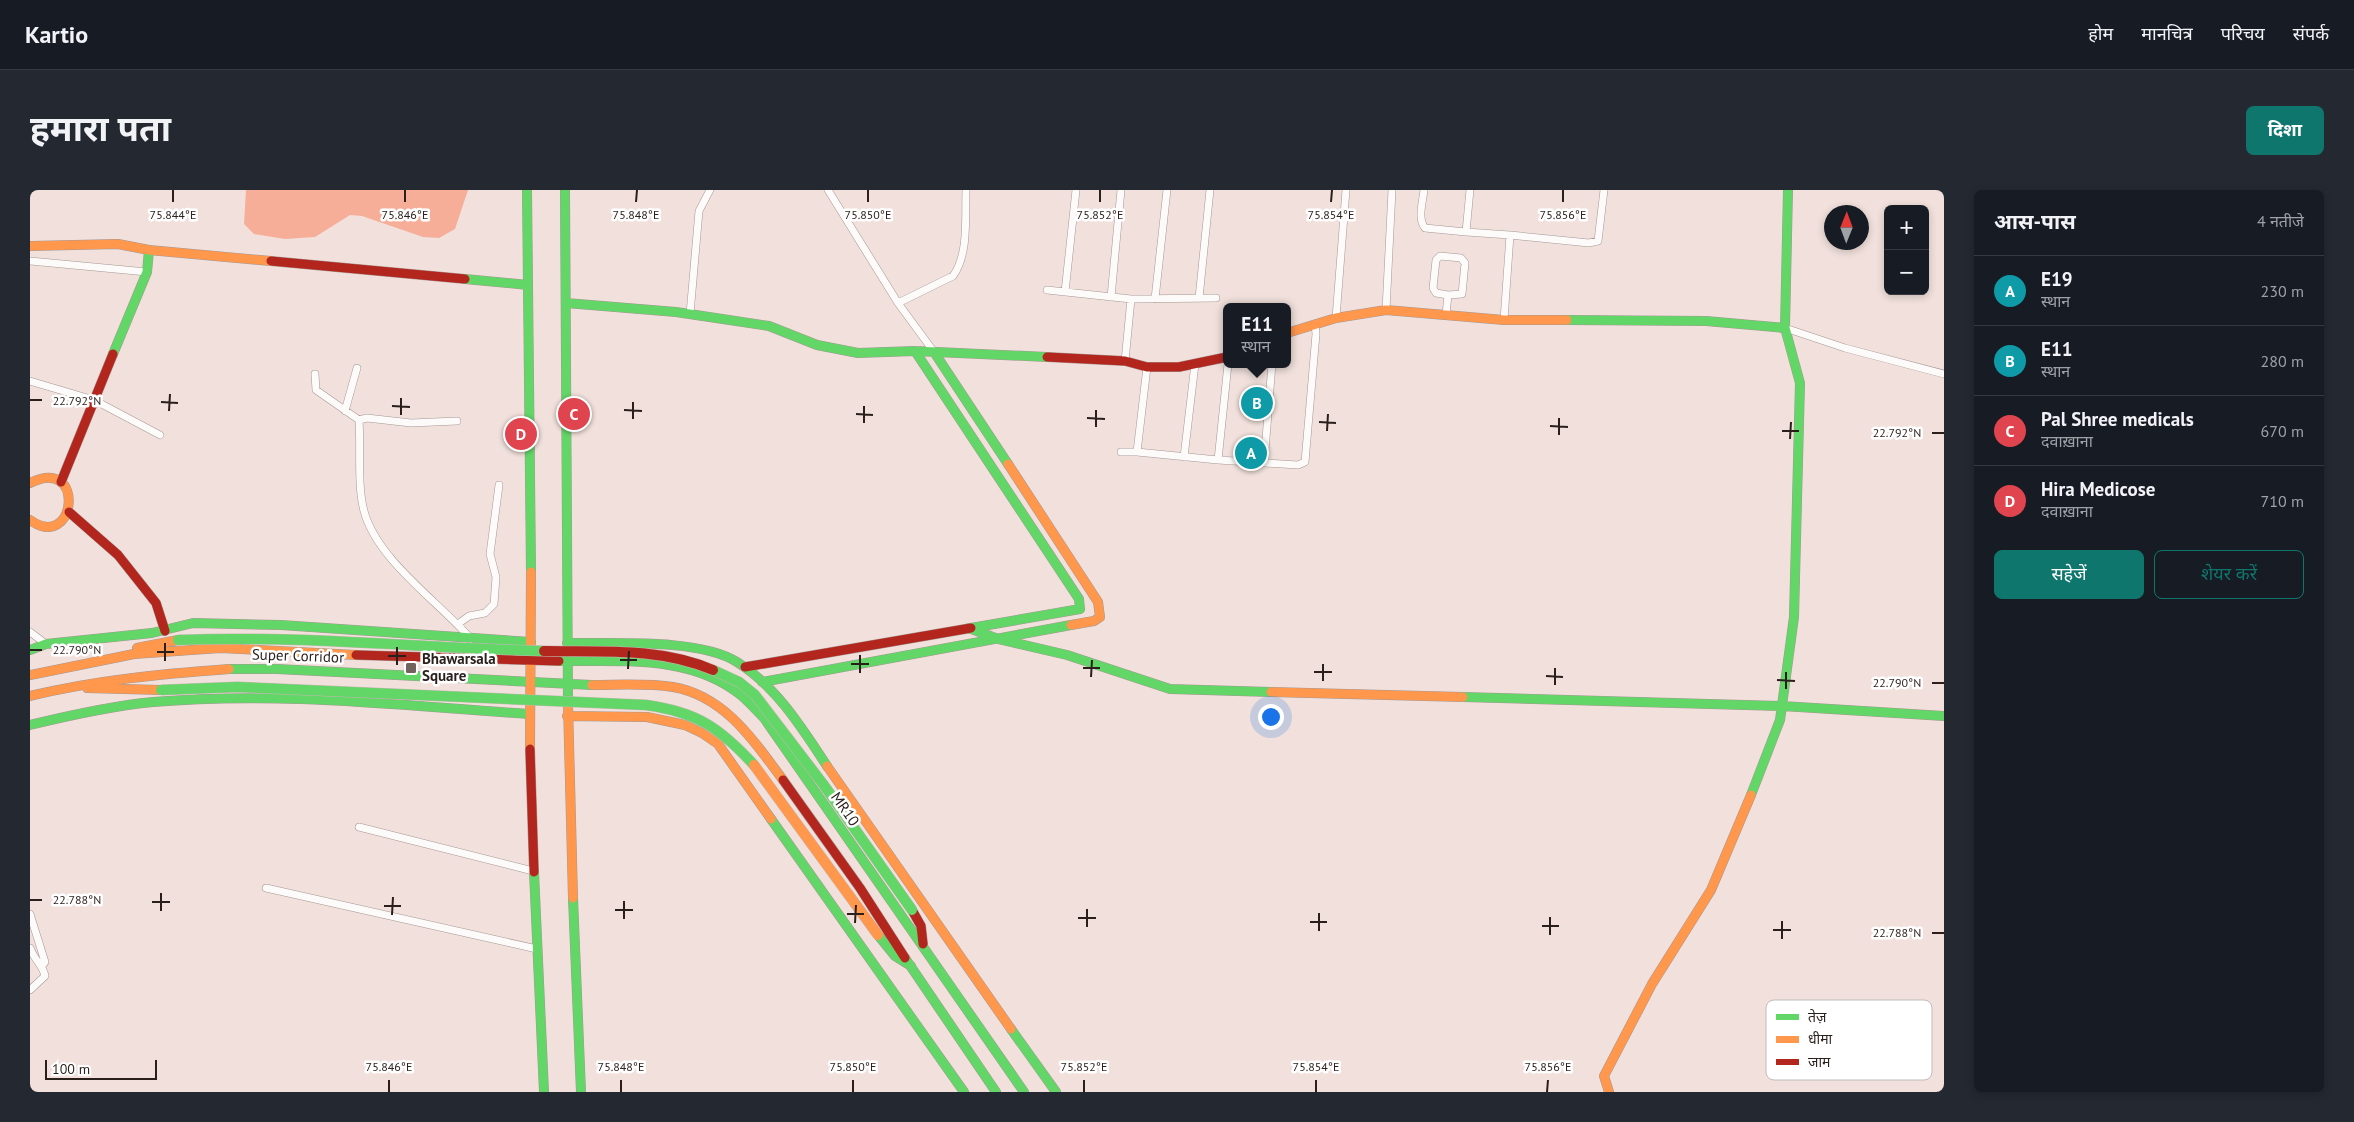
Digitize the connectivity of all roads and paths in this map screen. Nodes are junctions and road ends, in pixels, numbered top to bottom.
1 (527, 190) edge
2 (565, 190) edge
3 (710, 190) edge
4 (828, 190) edge
5 (966, 190) edge
6 (1076, 190) edge
7 (1121, 190) edge
8 (1167, 190) edge
9 (1210, 190) edge
10 (1346, 190) edge
11 (1392, 190) edge
12 (1424, 190) edge
13 (1470, 190) edge
14 (1597, 190) edge
15 (1604, 190) edge
16 (1788, 190) edge
17 (1466, 232) junction
18 (1510, 235) junction
19 (30, 246) edge
20 (150, 250) junction
21 (30, 261) edge
22 (147, 272) junction
23 (528, 285) junction
24 (1047, 290) dead end
25 (1065, 292) junction
26 (1448, 294) junction
27 (1110, 297) junction
28 (1199, 298) junction
29 (1216, 298) dead end
30 (1130, 299) junction
31 (1155, 299) junction
32 (898, 302) junction
33 (566, 304) junction
34 (1386, 310) junction
35 (690, 314) junction
36 (1446, 314) junction
37 (1336, 318) junction
38 (1504, 320) junction
39 (1315, 324) junction
40 (1784, 328) junction
41 (1291, 332) edge
42 (914, 351) junction
43 (934, 352) junction
44 (1223, 358) edge
45 (1125, 361) junction
46 (1195, 364) junction
47 (1147, 367) junction
48 (357, 368) dead end
49 (1228, 368) edge
50 (1272, 368) edge
51 (315, 374) dead end
52 (1944, 374) edge
53 (30, 381) edge
54 (94, 400) junction
55 (345, 410) junction
56 (359, 420) junction
57 (457, 421) dead end
58 (160, 435) dead end
59 (1121, 452) dead end
60 (1137, 452) junction
61 (1184, 457) junction
62 (1218, 460) junction
63 (1264, 463) junction
64 (61, 482) junction
65 (30, 483) edge
66 (498, 485) dead end
67 (69, 512) junction
68 (30, 520) edge
69 (458, 624) junction
70 (969, 628) junction
71 (165, 631) junction
72 (30, 632) edge
73 (998, 639) junction
74 (471, 640) junction
75 (531, 642) junction
76 (567, 642) junction
77 (46, 644) junction
78 (30, 650) edge
79 (531, 660) junction
80 (568, 660) junction
81 (80, 664) junction
82 (745, 668) junction
83 (30, 676) edge
84 (762, 682) junction
85 (530, 683) junction
86 (568, 684) junction
87 (72, 686) junction
88 (30, 696) edge
89 (1782, 706) junction
90 (529, 714) junction
91 (568, 716) junction
92 (1944, 716) edge
93 (30, 726) edge
94 (360, 827) dead end
95 (533, 870) junction
96 (266, 888) dead end
97 (30, 914) edge
98 (30, 948) edge
99 (924, 948) junction
100 (537, 949) junction
101 (42, 966) junction
102 (914, 968) junction
103 (30, 990) edge
104 (544, 1092) edge
105 (581, 1092) edge
106 (964, 1092) edge
107 (996, 1092) edge
108 (1024, 1092) edge
109 (1056, 1092) edge
110 (1609, 1092) edge

1 - 23 street
2 - 33 street
3 - 35 street
4 - 32 street
5 - 32 street
6 - 25 street
7 - 27 street
8 - 31 street
9 - 28 street
10 - 37 street
11 - 34 street
12 - 17 street
13 - 17 street
14 - 15 street
15 - 18 street
16 - 40 street
17 - 18 street
18 - 38 street
19 - 20 street
20 - 22 street
20 - 23 street
21 - 22 street
22 - 54 street
23 - 75 street
24 - 25 street
25 - 27 street
26 - 26 street
26 - 36 street
27 - 30 street
28 - 29 street
28 - 31 street
30 - 31 street
30 - 45 street
32 - 43 street
33 - 35 street
33 - 76 street
34 - 36 street
34 - 37 street
35 - 42 street
36 - 38 street
37 - 39 street
38 - 40 street
39 - 41 street
39 - 63 street
40 - 52 street
40 - 89 street
42 - 43 street
42 - 70 street
43 - 45 street
43 - 73 street
44 - 46 street
45 - 47 street
46 - 47 street
46 - 61 street
47 - 60 street
48 - 55 street
49 - 62 street
50 - 63 street
51 - 55 street
53 - 54 street
54 - 58 street
54 - 64 street
55 - 56 street
56 - 57 street
56 - 69 street
59 - 60 street
60 - 61 street
61 - 62 street
62 - 63 street
64 - 65 street
64 - 67 street
66 - 69 street
67 - 68 street
67 - 71 street
69 - 74 street
70 - 73 street
70 - 82 street
71 - 74 street
71 - 77 street
72 - 77 street
73 - 84 street
73 - 89 street
74 - 75 street
75 - 79 street
76 - 80 street
76 - 82 street
77 - 78 street
79 - 80 street, Super Corridor
79 - 81 street, Super Corridor
79 - 85 street
80 - 86 street
80 - 99 street, MR10
81 - 83 street, Super Corridor
81 - 99 street, bridge
82 - 84 street
84 - 109 street
85 - 86 street, Super Corridor
85 - 87 street, Super Corridor
85 - 90 street
86 - 91 street
86 - 102 street
87 - 88 street, Super Corridor
87 - 102 street, bridge
89 - 92 street
89 - 110 street
90 - 93 street
90 - 95 street
91 - 105 street
91 - 106 street
94 - 95 street
95 - 100 street
96 - 100 street
97 - 101 street
98 - 101 street
99 - 108 street, MR10
100 - 104 street
101 - 103 street
102 - 107 street

